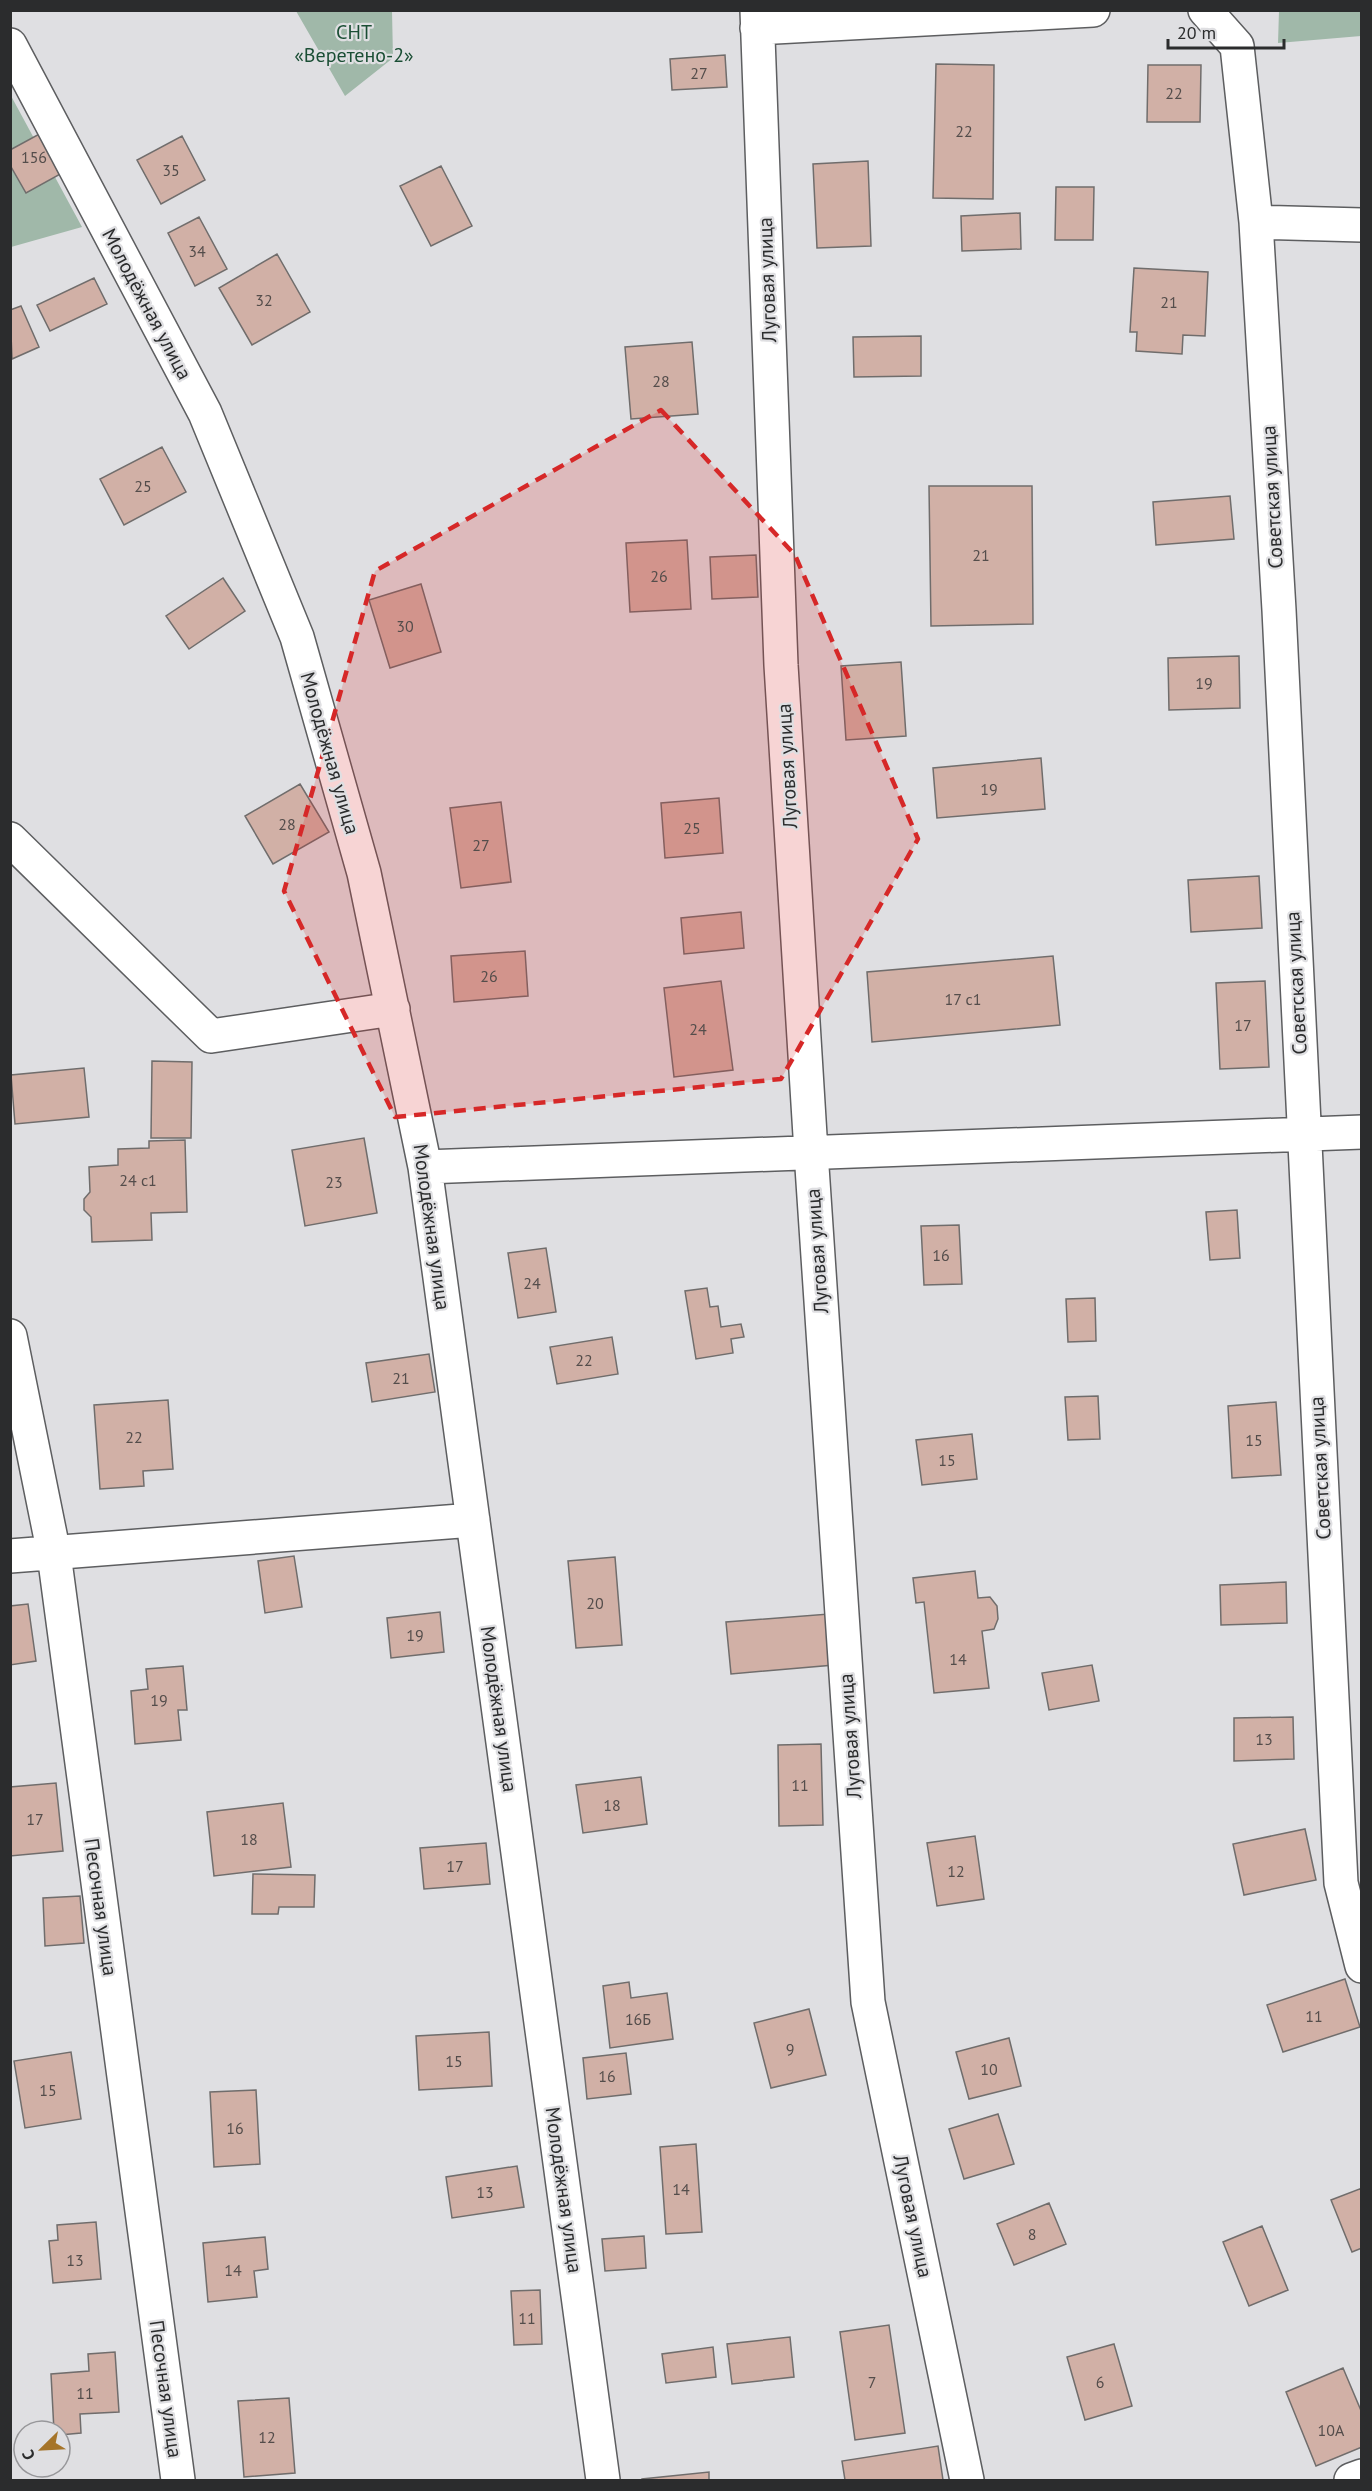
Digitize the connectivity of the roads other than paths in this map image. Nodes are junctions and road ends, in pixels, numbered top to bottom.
1 (1093, 10) edge
2 (1205, 10) edge
3 (757, 19) edge
4 (10, 45) edge
5 (1256, 222) junction
6 (1362, 225) edge
7 (10, 839) edge
8 (393, 1009) junction
9 (1362, 1132) edge
10 (1303, 1134) junction
11 (810, 1152) junction
12 (425, 1167) junction
13 (10, 1336) edge
14 (473, 1520) junction
15 (54, 1554) junction
16 (10, 1556) edge
17 (1362, 1966) edge
18 (1362, 2476) edge
19 (178, 2481) edge
20 (603, 2481) edge
21 (967, 2481) edge
22 (1351, 2481) edge

1 - 3 street
2 - 5 street, Советская улица
3 - 11 street, Луговая улица
4 - 8 street, Молодёжная улица
5 - 6 street
5 - 10 street, Советская улица
7 - 8 street
8 - 12 street, Молодёжная улица
9 - 10 street
10 - 11 street
10 - 17 street, Советская улица
11 - 12 street
11 - 21 street, Луговая улица
12 - 14 street, Молодёжная улица
13 - 15 street, Песочная улица
14 - 15 street
14 - 20 street, Молодёжная улица
15 - 16 street
15 - 19 street, Песочная улица
18 - 22 street

